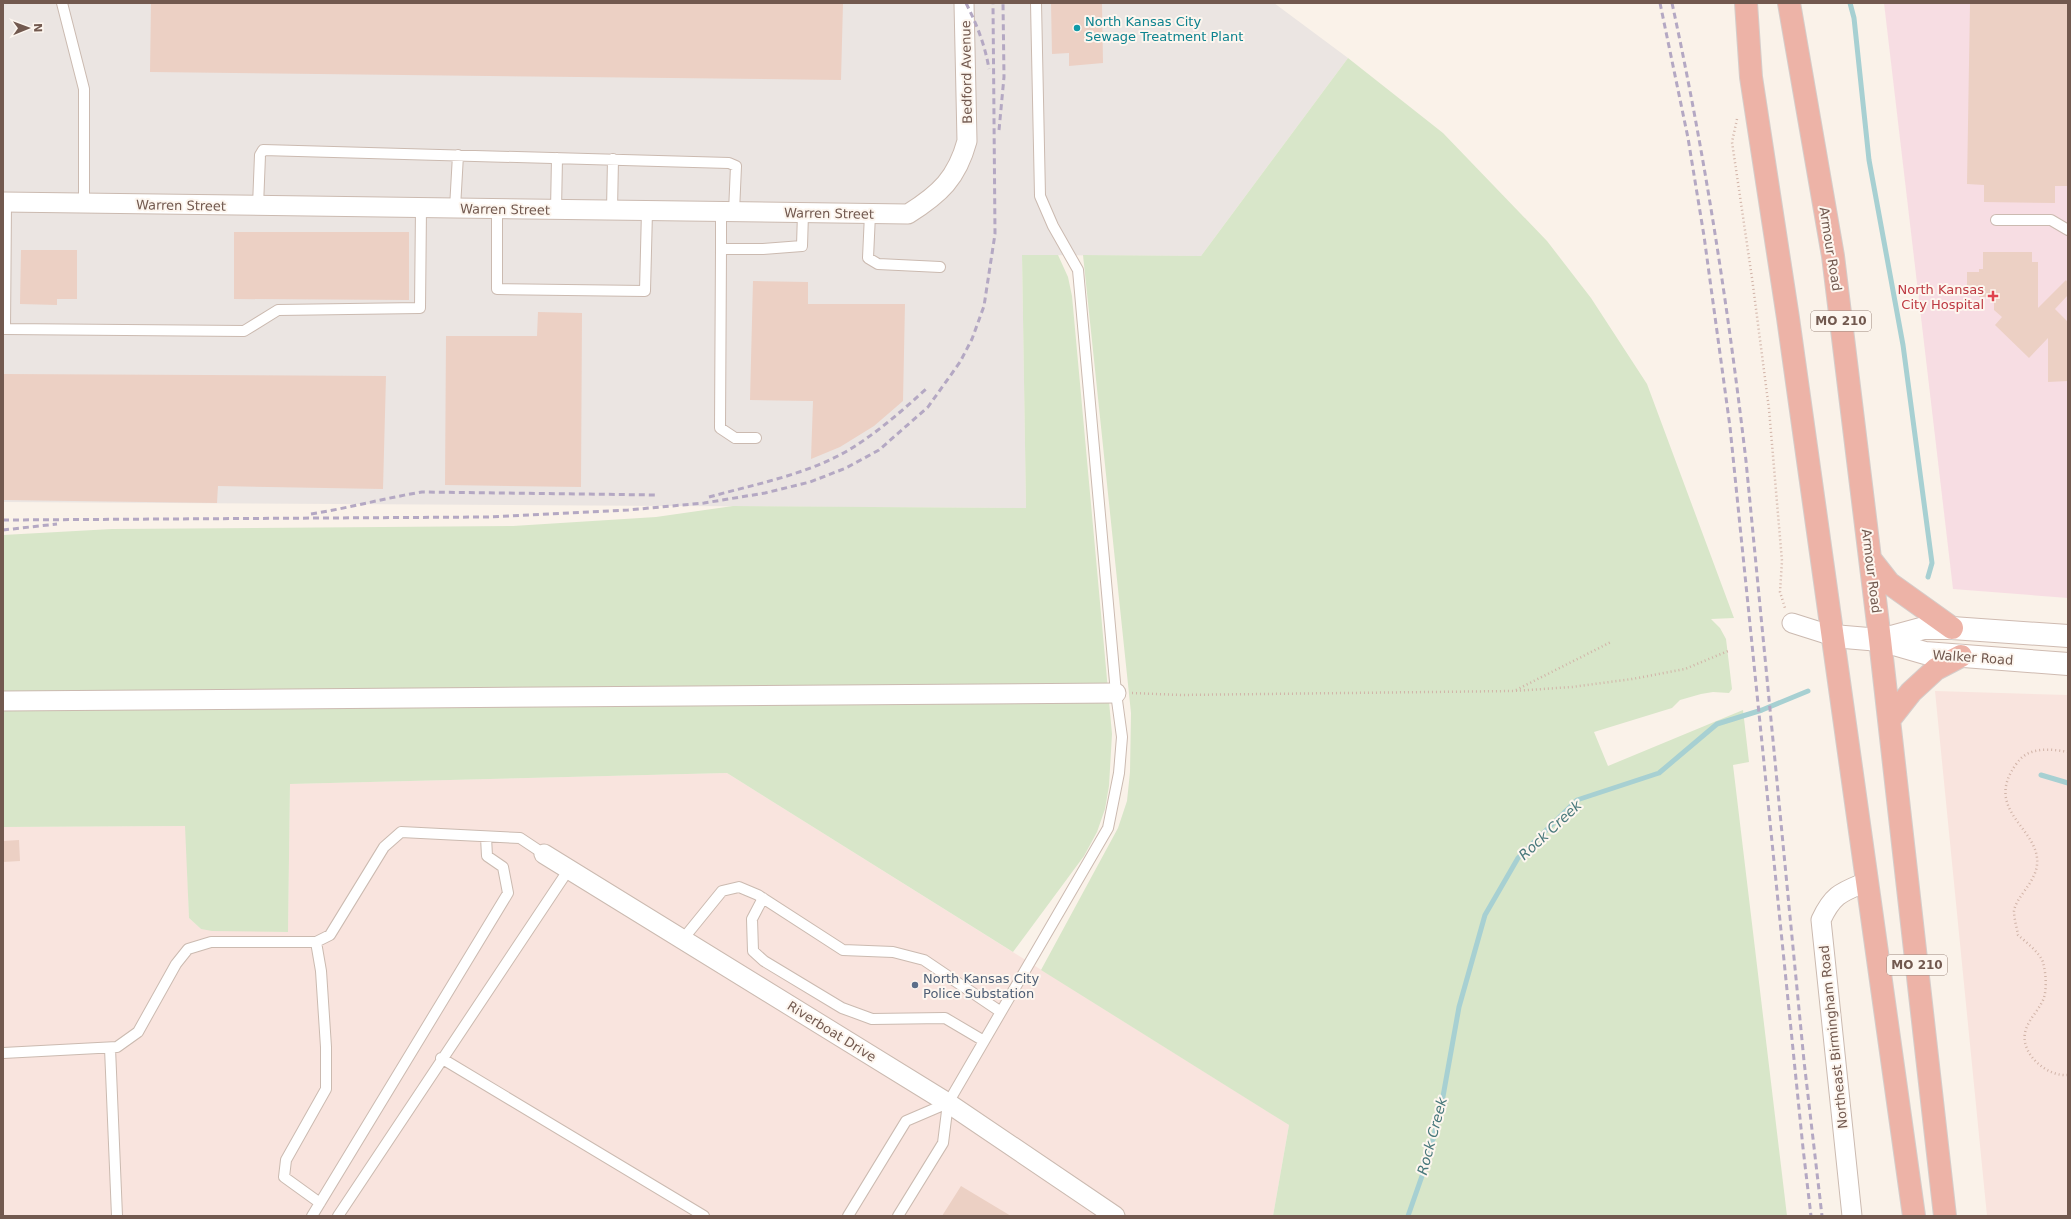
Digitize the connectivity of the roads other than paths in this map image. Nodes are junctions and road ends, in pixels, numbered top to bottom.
1 (62, 3) edge
2 (964, 3) edge
3 (1036, 3) edge
4 (1746, 3) edge
5 (1789, 3) edge
6 (967, 141) joint
7 (458, 155) junction
8 (557, 158) junction
9 (613, 159) junction
10 (5, 202) edge
11 (84, 203) junction
12 (258, 206) junction
13 (421, 208) junction
14 (455, 208) junction
15 (497, 209) junction
16 (556, 210) junction
17 (612, 210) junction
18 (647, 211) junction
19 (728, 212) junction
20 (803, 213) junction
21 (870, 214) junction
22 (1996, 220) dead end
23 (2068, 230) edge
24 (721, 248) junction
25 (940, 267) dead end
26 (4, 329) edge
27 (756, 438) dead end
28 (1870, 559) junction
29 (1792, 623) road end
30 (1952, 628) junction
31 (1833, 636) junction
32 (2068, 636) edge
33 (1880, 640) junction
34 (1961, 656) junction
35 (2068, 664) edge
36 (1116, 693) junction
37 (3, 701) edge
38 (1889, 720) junction
39 (486, 837) junction
40 (544, 854) joint
41 (569, 869) junction
42 (1866, 882) junction
43 (763, 898) junction
44 (682, 939) junction
45 (316, 942) junction
46 (1001, 1012) junction
47 (984, 1041) junction
48 (110, 1048) junction
49 (3, 1053) edge
50 (442, 1058) junction
51 (948, 1103) junction
52 (320, 1203) junction
53 (118, 1216) edge
54 (312, 1216) edge
55 (338, 1216) edge
56 (704, 1216) edge
57 (848, 1216) edge
58 (898, 1216) edge
59 (1115, 1216) edge
60 (1852, 1216) edge
61 (1914, 1216) edge
62 (1945, 1216) edge

1 - 11 lane
2 - 6 street, Bedford Avenue
3 - 36 lane
4 - 31 highway, MO 210
5 - 28 highway, Armour Road / MO 210
6 - 21 street, Warren Street
7 - 8 lane
7 - 12 lane
7 - 14 lane
8 - 9 lane
8 - 16 lane
9 - 17 lane
9 - 19 lane
10 - 11 street, Warren Street
10 - 26 lane
11 - 12 street, Warren Street
12 - 13 street, Warren Street
13 - 14 street, Warren Street
13 - 26 lane
14 - 15 street, Warren Street
15 - 16 street, Warren Street
15 - 18 lane
16 - 17 street, Warren Street
17 - 18 street, Warren Street
18 - 19 street, Warren Street
19 - 20 street, Warren Street
19 - 24 lane
20 - 21 street, Warren Street
20 - 24 lane
21 - 25 lane
22 - 23 lane
24 - 27 lane
28 - 30 highway
28 - 33 highway, Armour Road / MO 210
29 - 31 street
30 - 32 street, Walker Road
30 - 33 street, Walker Road
31 - 33 street, Walker Road
31 - 42 highway, MO 210
33 - 34 street, Walker Road
33 - 38 highway, MO 210
34 - 35 street, Walker Road
34 - 38 highway
36 - 37 street
36 - 46 lane
38 - 62 highway, MO 210
39 - 40 lane
39 - 45 lane
39 - 52 lane
40 - 41 street, Riverboat Drive
41 - 44 street, Riverboat Drive
41 - 50 lane
42 - 60 street, Northeast Birmingham Road
42 - 61 highway, MO 210
43 - 44 lane
43 - 46 lane
43 - 47 lane
44 - 51 street, Riverboat Drive
45 - 48 lane
45 - 52 lane
46 - 47 lane
47 - 51 lane
48 - 49 lane
48 - 53 lane
50 - 55 lane
50 - 56 lane
51 - 57 lane
51 - 58 lane
51 - 59 street, Riverboat Drive
52 - 54 lane

